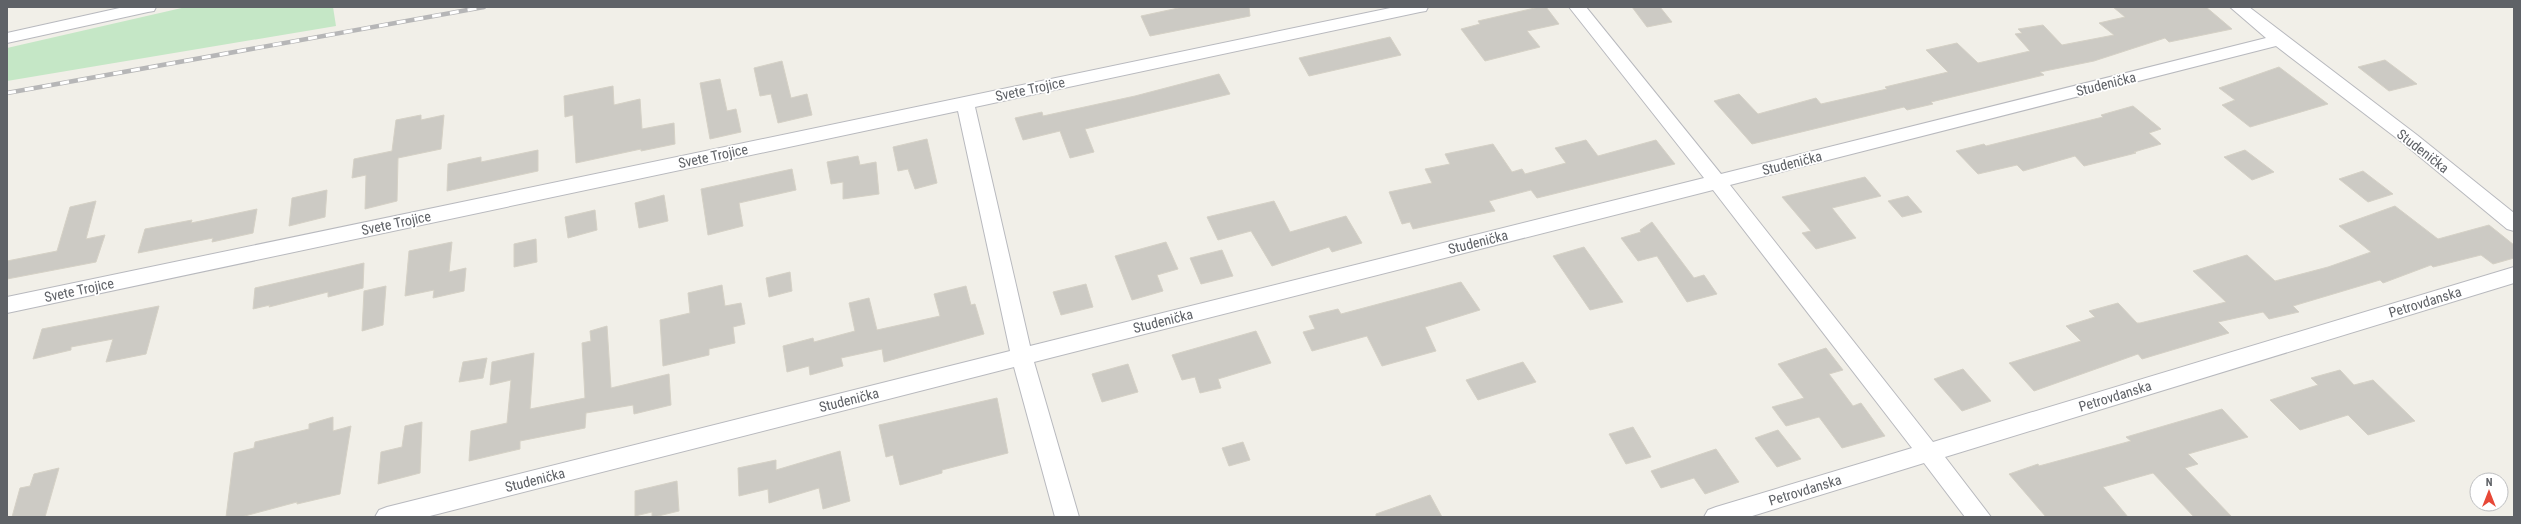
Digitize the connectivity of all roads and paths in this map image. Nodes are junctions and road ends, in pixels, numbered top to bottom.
1 (148, 7) edge
2 (1420, 7) edge
3 (1577, 7) edge
4 (2238, 7) edge
5 (7, 38) edge
6 (2279, 40) junction
7 (965, 103) junction
8 (1717, 182) junction
9 (2514, 224) edge
10 (2514, 275) edge
11 (7, 305) edge
12 (1022, 356) junction
13 (1931, 452) junction
14 (387, 517) edge
15 (1067, 517) edge
16 (1716, 517) edge
17 (1979, 517) edge

1 - 5 street
2 - 7 street, Svete Trojice
3 - 8 street
4 - 6 street
6 - 8 street, Studenička
6 - 9 street, Studenička
7 - 11 street, Svete Trojice
7 - 12 street
8 - 12 street, Studenička
8 - 13 street
10 - 13 street, Petrovdanska
12 - 14 street, Studenička
12 - 15 street
13 - 16 street, Petrovdanska
13 - 17 street

